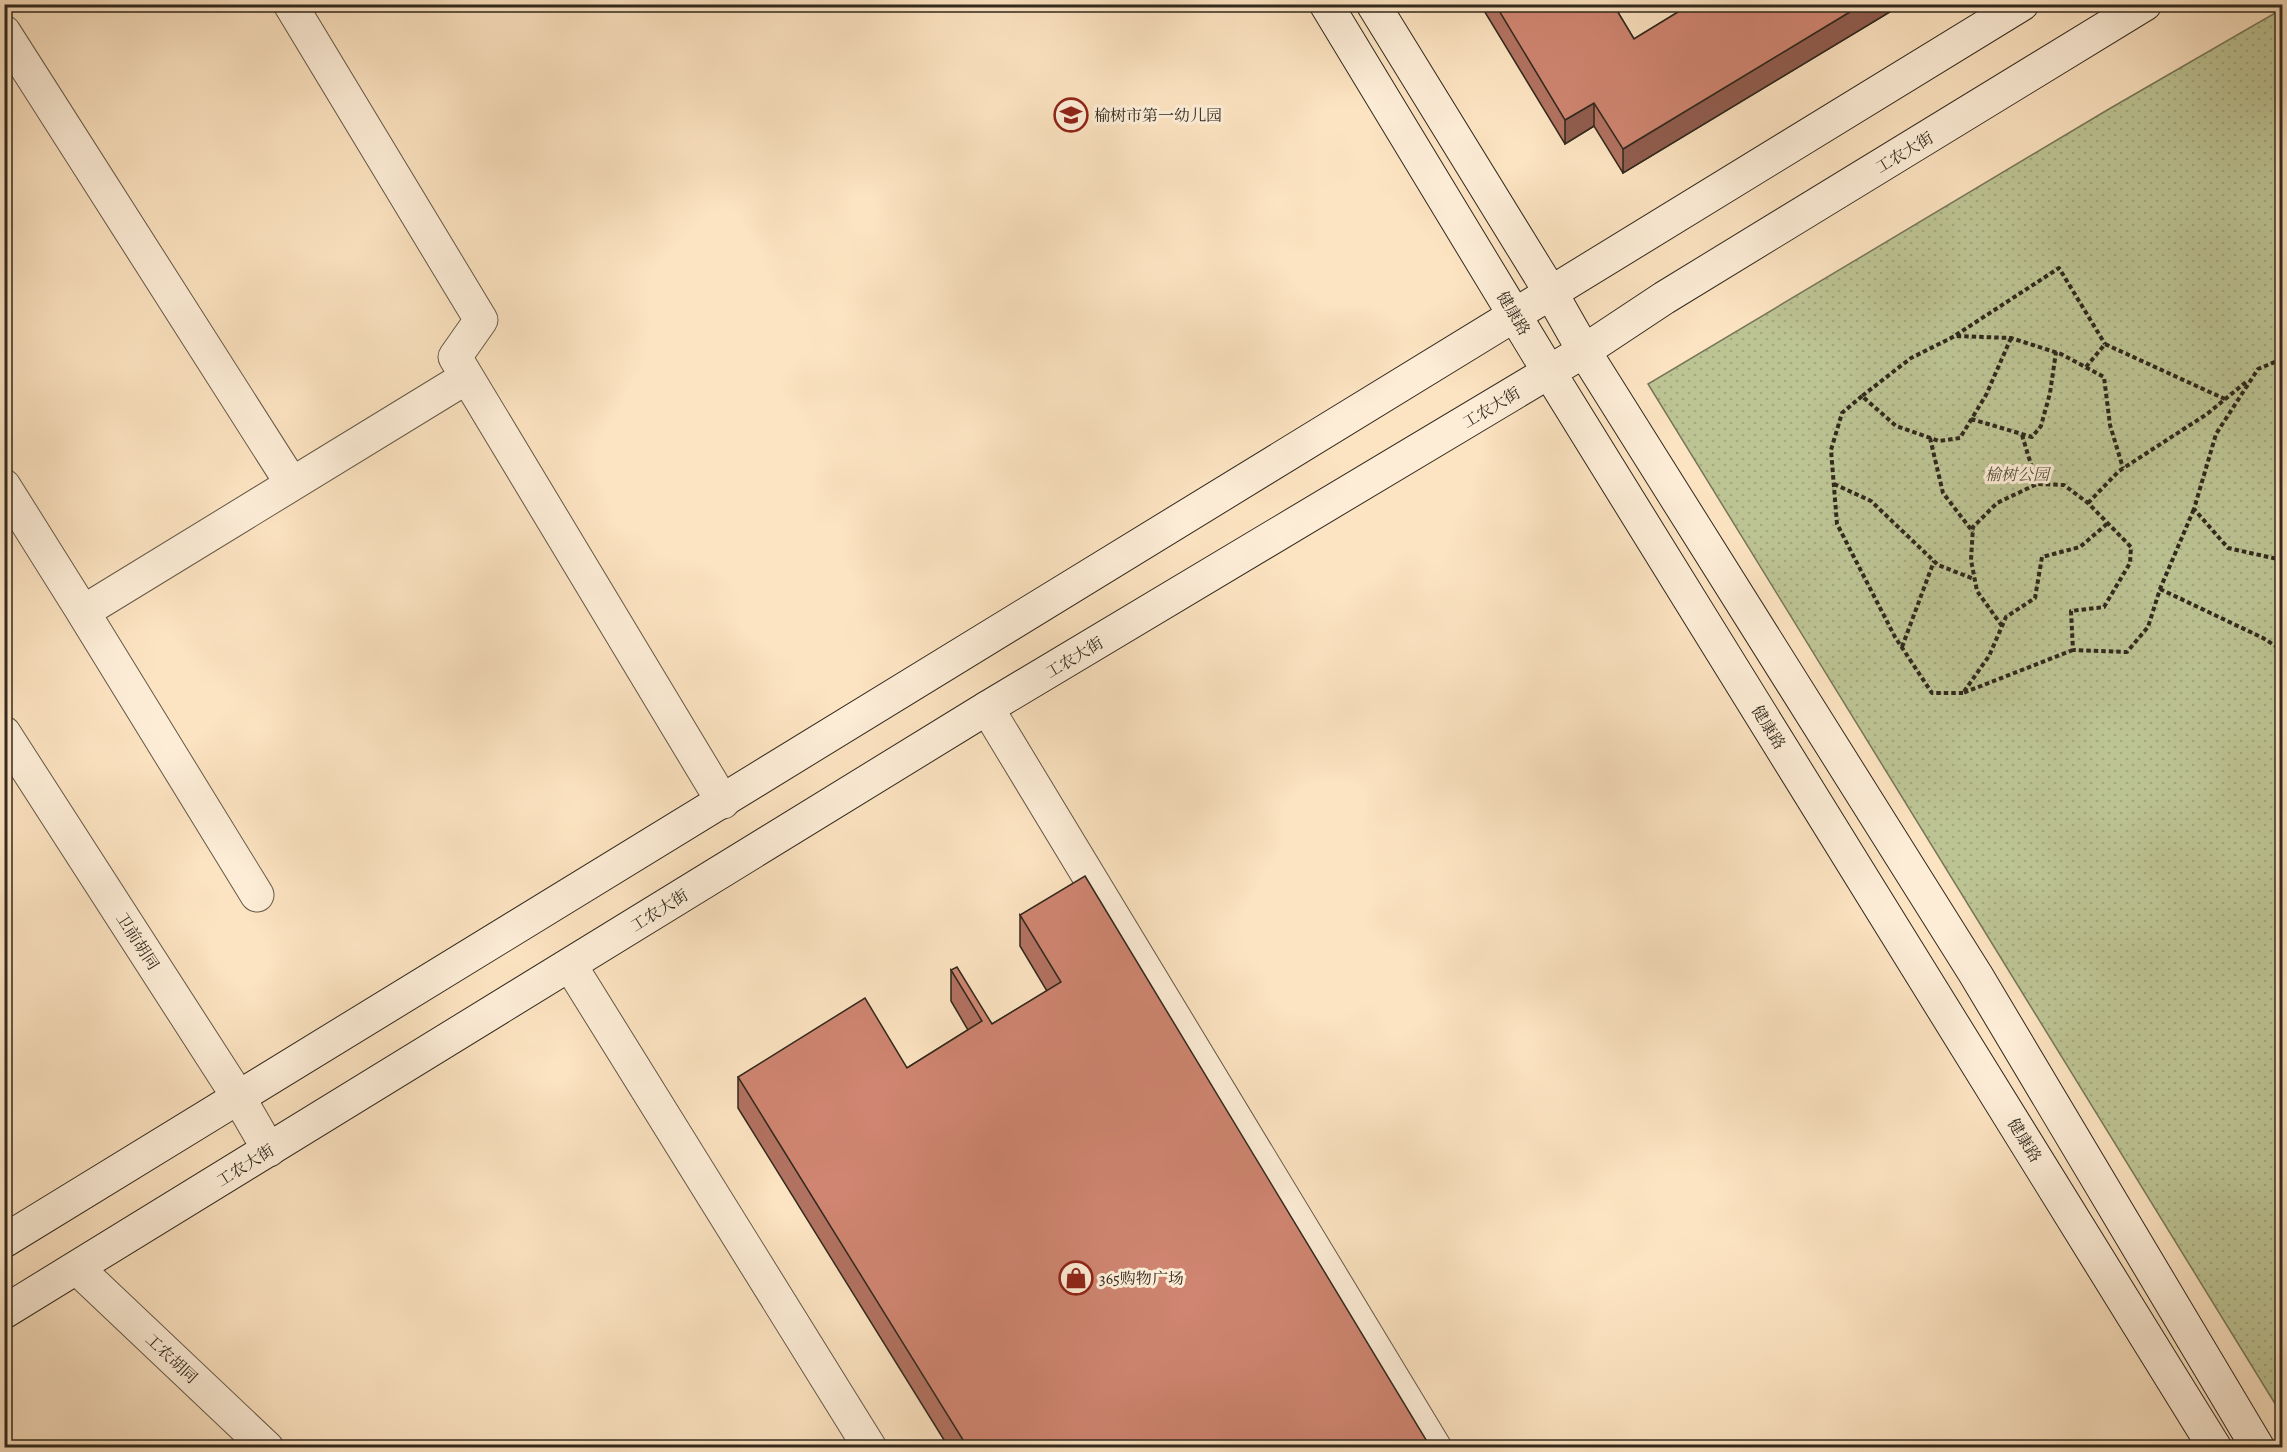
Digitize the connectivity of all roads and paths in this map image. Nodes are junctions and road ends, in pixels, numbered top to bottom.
1 (290, 4) edge
2 (1326, 4) edge
3 (1373, 4) edge
4 (2022, 4) edge
5 (2145, 4) edge
6 (4, 32) edge
7 (1551, 293) junction
8 (1516, 315) junction
9 (1955, 336) junction
10 (2011, 338) junction
11 (2105, 344) junction
12 (1584, 351) junction
13 (2056, 352) junction
14 (2283, 359) edge
15 (2086, 368) junction
16 (1549, 372) junction
17 (467, 377) junction
18 (2250, 378) junction
19 (1862, 396) junction
20 (2225, 399) junction
21 (1971, 419) junction
22 (2022, 435) junction
23 (1930, 438) junction
24 (2123, 468) junction
25 (292, 484) junction
26 (1834, 484) junction
27 (2037, 484) junction
28 (4, 486) edge
29 (2088, 503) junction
30 (2194, 509) junction
31 (2108, 523) junction
32 (1973, 533) junction
33 (2283, 560) edge
34 (1934, 561) junction
35 (1975, 579) junction
36 (2160, 589) junction
37 (82, 612) junction
38 (2002, 627) junction
39 (1902, 648) junction
40 (2073, 650) junction
41 (2283, 650) edge
42 (1963, 693) junction
43 (987, 708) junction
44 (4, 733) edge
45 (723, 801) junction
46 (257, 895) dead end
47 (570, 964) junction
48 (239, 1098) junction
49 (270, 1150) junction
50 (4, 1241) edge
51 (77, 1268) junction
52 (4, 1312) edge
53 (267, 1448) edge
54 (870, 1448) edge
55 (1435, 1448) edge
56 (2215, 1448) edge
57 (2258, 1448) edge

1 - 17 main road
2 - 8 main road, 健康路
3 - 7 main road
4 - 7 main road
5 - 12 main road, 工农大街
6 - 25 main road
7 - 8 main road
7 - 12 main road
8 - 16 main road, 健康路
8 - 45 main road
9 - 10 path
9 - 11 path
9 - 19 path
10 - 13 path
10 - 21 path
11 - 15 path
11 - 20 path
12 - 16 main road, 工农大街
12 - 57 main road
13 - 15 path
13 - 22 path
14 - 18 path
15 - 24 path
16 - 43 main road, 工农大街
16 - 56 main road, 健康路
17 - 25 main road
17 - 45 main road
18 - 20 path
18 - 30 path
19 - 23 path
19 - 26 path
20 - 24 path
21 - 22 path
21 - 23 path
22 - 27 path
23 - 32 path
24 - 29 path
25 - 37 main road
26 - 34 path
26 - 39 path
27 - 29 path
27 - 32 path
28 - 37 main road
29 - 31 path
30 - 33 path
30 - 36 path
31 - 38 path
31 - 40 path
32 - 35 path
34 - 35 path
34 - 39 path
35 - 38 path
36 - 40 path
36 - 41 path
37 - 46 main road
38 - 42 path
39 - 42 path
40 - 42 path
43 - 47 main road, 工农大街
43 - 55 main road
44 - 48 main road, 卫前胡同
45 - 48 main road
47 - 49 main road, 工农大街
47 - 54 main road
48 - 49 main road, 卫前胡同
48 - 50 main road
49 - 51 main road, 工农大街
51 - 52 main road, 工农大街
51 - 53 main road, 工农胡同

